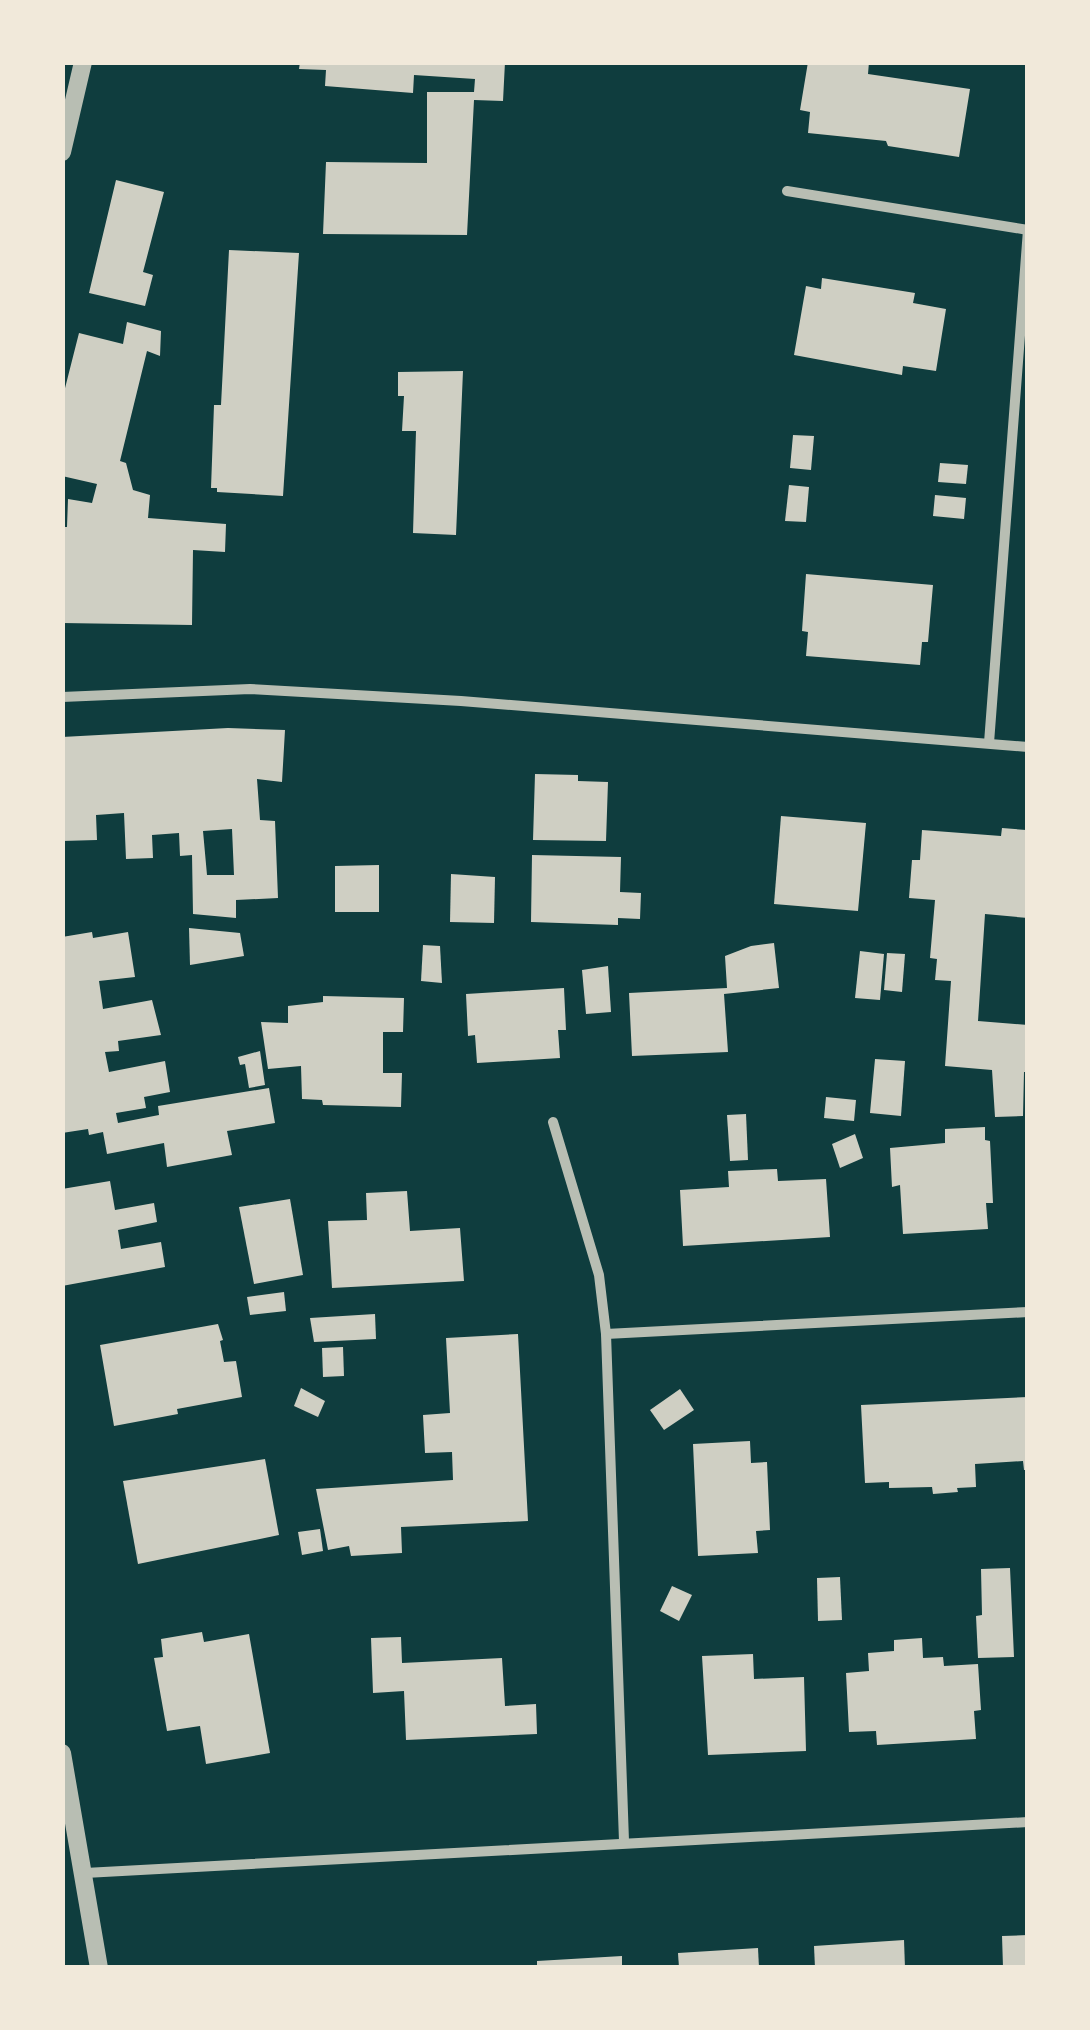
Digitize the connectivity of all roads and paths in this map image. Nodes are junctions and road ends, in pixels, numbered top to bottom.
1 (83, 62) edge
2 (62, 152) edge
3 (787, 191) dead end
4 (1028, 230) edge
5 (62, 698) edge
6 (989, 743) junction
7 (1028, 747) edge
8 (553, 1122) dead end
9 (1028, 1312) edge
10 (606, 1334) junction
11 (62, 1753) edge
12 (1028, 1822) edge
13 (624, 1842) junction
14 (85, 1873) junction
15 (100, 1968) edge

1 - 2 street
3 - 4 street
4 - 6 street
5 - 6 street
6 - 7 street
8 - 10 street
9 - 10 street
10 - 13 street
11 - 14 street
12 - 13 street
13 - 14 street
14 - 15 street

